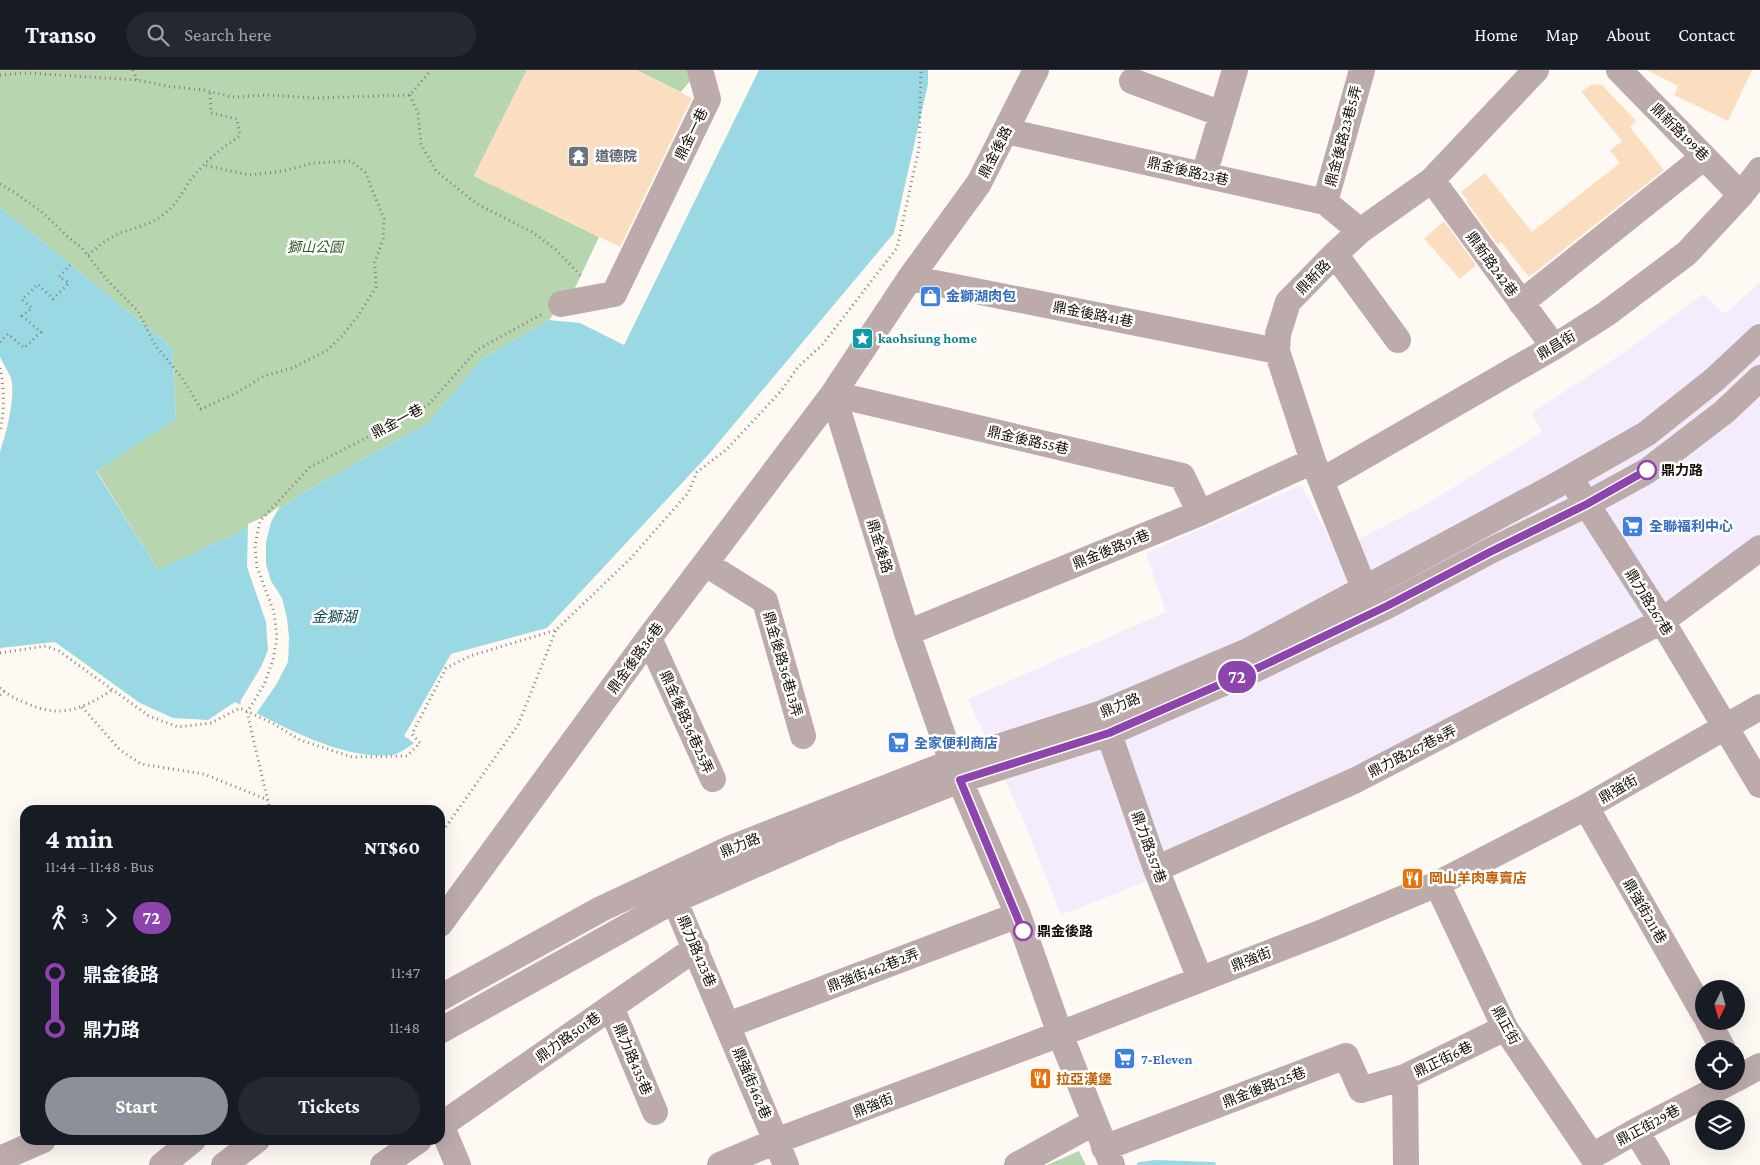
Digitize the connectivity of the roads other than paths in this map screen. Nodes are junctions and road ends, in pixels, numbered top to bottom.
1 (700, 70) edge
2 (1036, 70) edge
3 (1235, 70) edge
4 (1362, 70) edge
5 (1536, 70) edge
6 (1619, 70) edge
7 (1132, 81) dead end
8 (1222, 114) junction
9 (1006, 131) junction
10 (1704, 157) junction
11 (1760, 170) edge
12 (1204, 175) junction
13 (1432, 180) junction
14 (1741, 195) junction
15 (1325, 202) junction
16 (1360, 231) junction
17 (1335, 254) junction
18 (910, 278) junction
19 (1521, 303) junction
20 (562, 304) road end
21 (1760, 337) edge
22 (1398, 340) dead end
23 (1554, 347) junction
24 (1277, 351) junction
25 (1760, 378) edge
26 (834, 394) junction
27 (1317, 471) junction
28 (1570, 478) junction
29 (1587, 504) junction
30 (1200, 513) junction
31 (1760, 548) edge
32 (706, 564) junction
33 (1369, 601) junction
34 (1662, 621) junction
35 (907, 633) junction
36 (649, 638) junction
37 (1760, 707) edge
38 (1106, 723) junction
39 (1726, 728) junction
40 (803, 736) dead end
41 (956, 771) junction
42 (713, 779) dead end
43 (1760, 784) edge
44 (1586, 807) junction
45 (1156, 869) junction
46 (1437, 884) junction
47 (670, 889) junction
48 (1018, 915) junction
49 (445, 917) edge
50 (696, 948) junction
51 (1200, 979) junction
52 (445, 995) edge
53 (1695, 998) edge
54 (611, 1007) junction
55 (728, 1025) junction
56 (1505, 1028) junction
57 (445, 1029) edge
58 (1060, 1034) junction
59 (1405, 1077) junction
60 (1713, 1090) edge
61 (655, 1112) dead end
62 (1095, 1122) junction
63 (445, 1123) edge
64 (1636, 1131) junction
65 (445, 1137) edge
66 (776, 1141) junction
67 (32, 1145) edge
68 (187, 1145) edge
69 (250, 1145) edge
70 (412, 1145) edge
71 (1108, 1156) edge
72 (1592, 1156) joint
73 (0, 1159) edge
74 (162, 1165) edge
75 (224, 1165) edge
76 (383, 1165) edge
77 (458, 1165) edge
78 (720, 1165) edge
79 (786, 1165) edge
80 (1017, 1165) edge
81 (1406, 1165) edge
82 (1657, 1165) edge

1 - 20 street, 鼎金一巷
2 - 9 street, 鼎金後路
3 - 8 street
4 - 15 street, 鼎金後路23巷5弄
5 - 13 street, 鼎新路
6 - 10 street, 鼎新路199巷
7 - 8 street
8 - 12 street
9 - 12 street, 鼎金後路23巷
9 - 18 street, 鼎金後路
10 - 14 street, 鼎新路199巷
10 - 19 street
11 - 14 street, 鼎昌街
12 - 15 street, 鼎金後路23巷
13 - 16 street, 鼎新路
13 - 19 street, 鼎新路242巷
14 - 23 street, 鼎昌街
15 - 16 street, 鼎金後路23巷
16 - 17 street, 鼎新路
17 - 22 street
17 - 24 street, 鼎新路
18 - 24 street, 鼎金後路41巷
18 - 26 street, 鼎金後路
19 - 23 street, 鼎新路242巷
21 - 28 street, 鼎力路
23 - 27 street, 鼎昌街
24 - 27 street, 鼎新路
25 - 29 street, 鼎力路
26 - 30 street, 鼎金後路55巷
26 - 32 street, 鼎金後路36巷
26 - 35 street, 鼎金後路
27 - 30 street, 鼎金後路91巷
27 - 33 street, 鼎新路
28 - 29 street, 鼎力路267巷
28 - 33 street, 鼎力路
29 - 33 street, 鼎力路
29 - 34 street, 鼎力路267巷
30 - 35 street, 鼎金後路91巷
31 - 34 street, 鼎力路267巷8弄
32 - 36 street, 鼎金後路36巷
32 - 40 street, 鼎金後路36巷13弄
33 - 38 street, 鼎力路
34 - 39 street, 鼎力路267巷
34 - 45 street, 鼎力路267巷8弄
35 - 41 street, 鼎金後路
36 - 42 street, 鼎金後路36巷25弄
36 - 49 street, 鼎金後路36巷
37 - 39 street, 鼎強街
38 - 41 street, 鼎力路
38 - 45 street, 鼎力路357巷
39 - 43 street, 鼎力路267巷
39 - 44 street, 鼎強街
41 - 47 street, 鼎力路
41 - 48 street, 鼎金後路
44 - 46 street, 鼎強街
44 - 53 street, 鼎強街211巷
45 - 51 street, 鼎力路357巷
46 - 51 street, 鼎強街
46 - 56 street, 鼎正街
47 - 50 street, 鼎力路423巷
47 - 52 street, 鼎力路
47 - 57 street, 鼎力路
48 - 55 street, 鼎強街462巷2弄
48 - 58 street, 鼎金後路
50 - 54 street, 鼎力路501巷
50 - 55 street, 鼎力路423巷
51 - 58 street, 鼎強街
54 - 61 street, 鼎力路435巷
54 - 63 street, 鼎力路501巷
55 - 66 street, 鼎強街462巷
56 - 59 street, 鼎正街6巷
56 - 72 street, 鼎正街
58 - 62 street, 鼎金後路
58 - 66 street, 鼎強街
59 - 71 street, 鼎金後路125巷
59 - 81 street, 鼎正街6巷
60 - 64 street, 鼎正街29巷
62 - 71 street, 鼎金後路
62 - 80 street
64 - 72 street, 鼎正街29巷
64 - 82 street
65 - 77 street
66 - 78 street, 鼎強街
66 - 79 street, 鼎強街462巷
67 - 73 street
68 - 74 street
69 - 75 street
70 - 76 street

